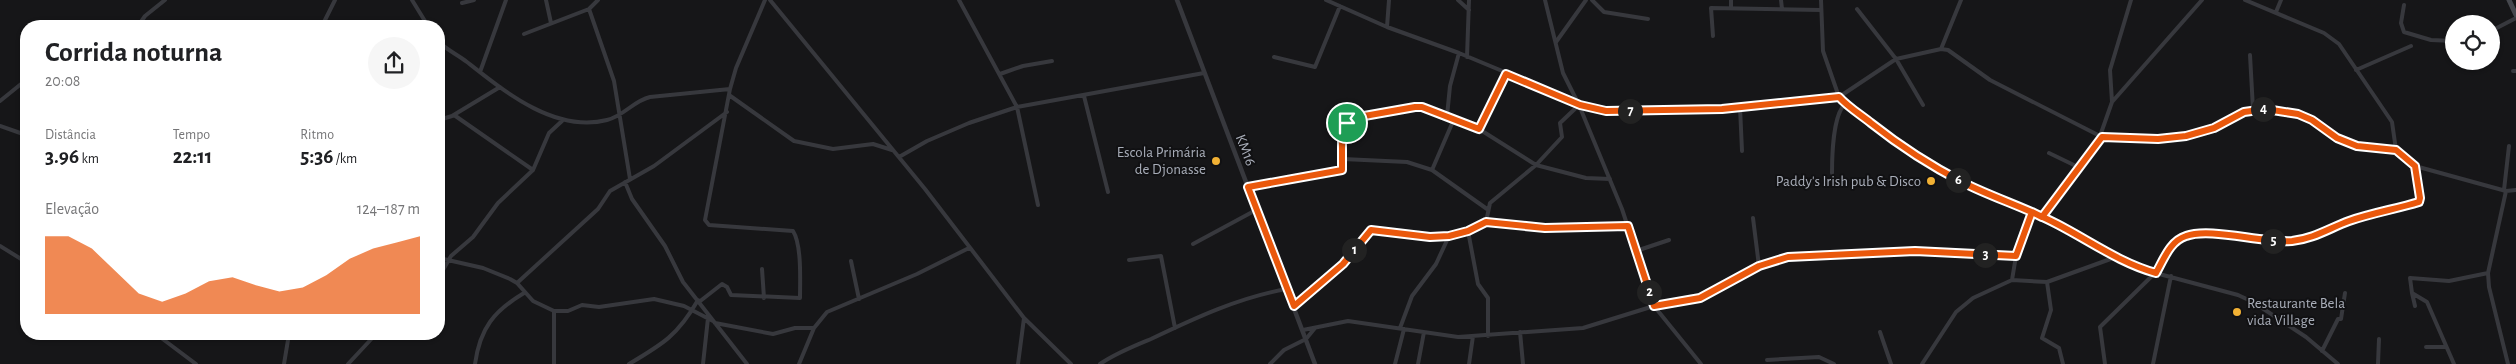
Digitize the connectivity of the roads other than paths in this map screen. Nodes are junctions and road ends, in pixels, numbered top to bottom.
1 (165, 0) edge
2 (335, 0) edge
3 (412, 0) edge
4 (474, 0) edge
5 (506, 0) edge
6 (546, 0) edge
7 (598, 0) edge
8 (765, 0) edge
9 (770, 0) edge
10 (959, 0) edge
11 (1178, 0) edge
12 (1326, 0) edge
13 (1389, 0) edge
14 (1458, 0) edge
15 (1470, 0) edge
16 (1545, 0) edge
17 (1586, 0) edge
18 (1592, 0) edge
19 (1731, 0) edge
20 (1781, 0) edge
21 (1821, 0) edge
22 (1961, 0) edge
23 (2131, 0) edge
24 (2202, 0) edge
25 (2245, 0) edge
26 (2281, 0) edge
27 (2509, 0) edge
28 (2254, 1) edge
29 (462, 3) dead end
30 (1340, 6) junction
31 (2404, 6) dead end
32 (1731, 8) junction
33 (589, 9) junction
34 (1782, 9) junction
35 (1857, 9) dead end
36 (1821, 10) junction
37 (1470, 11) junction
38 (2276, 12) junction
39 (2516, 16) edge
40 (1648, 19) dead end
41 (142, 20) edge
42 (325, 20) edge
43 (424, 20) edge
44 (551, 23) junction
45 (2500, 26) edge
46 (1387, 27) junction
47 (524, 34) dead end
48 (1713, 36) dead end
49 (2445, 40) edge
50 (1556, 42) junction
51 (445, 46) edge
52 (2412, 46) dead end
53 (1941, 48) junction
54 (1459, 53) junction
55 (2250, 55) dead end
56 (1467, 56) junction
57 (1274, 57) dead end
58 (1896, 59) junction
59 (1052, 61) dead end
60 (2356, 70) junction
61 (480, 72) junction
62 (1204, 73) junction
63 (1000, 74) junction
64 (1506, 74) junction
65 (20, 85) edge
66 (500, 87) junction
67 (730, 89) junction
68 (729, 95) junction
69 (1084, 96) junction
70 (1839, 97) junction
71 (0, 101) edge
72 (2112, 102) junction
73 (1845, 104) junction
74 (1580, 105) junction
75 (1923, 105) dead end
76 (1017, 107) junction
77 (1740, 107) junction
78 (2253, 109) junction
79 (727, 112) junction
80 (454, 115) junction
81 (620, 115) junction
82 (1447, 116) junction
83 (445, 118) edge
84 (1454, 120) junction
85 (562, 121) junction
86 (0, 126) edge
87 (1479, 129) junction
88 (20, 133) edge
89 (2101, 136) junction
90 (2509, 146) dead end
91 (892, 150) junction
92 (2396, 150) junction
93 (1742, 151) dead end
94 (2049, 153) dead end
95 (899, 157) junction
96 (1343, 159) junction
97 (1536, 165) junction
98 (2415, 166) junction
99 (2078, 167) junction
100 (533, 170) junction
101 (1432, 170) junction
102 (1832, 173) dead end
103 (630, 179) junction
104 (1610, 179) junction
105 (625, 182) junction
106 (1248, 187) junction
107 (2516, 190) edge
108 (2505, 191) junction
109 (1108, 192) dead end
110 (1038, 205) dead end
111 (1488, 209) junction
112 (1256, 210) junction
113 (2032, 212) junction
114 (2042, 217) junction
115 (1753, 218) dead end
116 (1486, 222) junction
117 (1628, 226) junction
118 (1468, 231) junction
119 (1449, 236) junction
120 (1670, 240) dead end
121 (1194, 244) dead end
122 (0, 246) edge
123 (969, 248) junction
124 (1636, 251) junction
125 (2016, 256) junction
126 (2117, 257) junction
127 (20, 258) edge
128 (445, 258) edge
129 (450, 258) junction
130 (1129, 260) dead end
131 (851, 261) dead end
132 (1759, 266) junction
133 (445, 267) edge
134 (762, 269) dead end
135 (2156, 273) junction
136 (2488, 273) junction
137 (2172, 276) junction
138 (2012, 280) junction
139 (2047, 282) junction
140 (517, 283) junction
141 (1287, 289) junction
142 (524, 293) junction
143 (2345, 293) dead end
144 (2412, 293) junction
145 (764, 298) junction
146 (859, 298) junction
147 (698, 301) junction
148 (1294, 306) junction
149 (1654, 306) junction
150 (2415, 306) dead end
151 (692, 309) junction
152 (554, 311) junction
153 (708, 318) junction
154 (1024, 318) junction
155 (714, 322) junction
156 (814, 328) junction
157 (1175, 328) junction
158 (1315, 328) junction
159 (1402, 329) junction
160 (1303, 330) junction
161 (1424, 332) junction
162 (1520, 332) junction
163 (1880, 332) dead end
164 (1473, 336) junction
165 (1488, 336) junction
166 (1306, 339) junction
167 (2379, 339) dead end
168 (164, 340) edge
169 (288, 340) edge
170 (370, 340) edge
171 (2426, 347) dead end
172 (2446, 347) junction
173 (2322, 351) junction
174 (1767, 360) dead end
175 (196, 364) edge
176 (284, 364) edge
177 (348, 364) edge
178 (475, 364) edge
179 (554, 364) edge
180 (629, 364) edge
181 (703, 364) edge
182 (747, 364) edge
183 (799, 364) edge
184 (1018, 364) edge
185 (1071, 364) edge
186 (1100, 364) edge
187 (1270, 364) edge
188 (1315, 364) edge
189 (1395, 364) edge
190 (1418, 364) edge
191 (1469, 364) edge
192 (1523, 364) edge
193 (1701, 364) edge
194 (1834, 364) edge
195 (1891, 364) edge
196 (1922, 364) edge
197 (2063, 364) edge
198 (2104, 364) edge
199 (2153, 364) edge
200 (2338, 364) edge
201 (2378, 364) edge
202 (2454, 364) edge
203 (2508, 364) edge

1 - 41 street
2 - 42 street
3 - 43 street
4 - 29 street
5 - 61 street
6 - 44 street
7 - 33 street
8 - 67 street
9 - 91 street
10 - 63 street
11 - 62 street, KM16
12 - 30 street
13 - 46 street
14 - 37 street
15 - 37 street
16 - 50 street
17 - 50 street
18 - 40 street
19 - 32 street
20 - 34 street
21 - 36 street
22 - 53 street
23 - 72 street
24 - 72 street
25 - 28 street
26 - 38 street
27 - 39 main road
28 - 38 street
30 - 46 street
30 - 57 street
31 - 49 street
32 - 34 street
32 - 48 street
33 - 44 street
33 - 81 street
34 - 36 street
35 - 58 street
36 - 70 street
37 - 56 street
38 - 60 street
39 - 45 street
44 - 47 street
46 - 54 street
50 - 74 street
51 - 61 street
52 - 60 street
53 - 58 street
53 - 89 street
54 - 56 street
54 - 82 street
55 - 78 street
56 - 64 street
58 - 70 street
58 - 75 street
59 - 63 street
60 - 92 street
61 - 66 street
62 - 69 street
62 - 106 street, KM16
63 - 76 street
64 - 74 street
64 - 87 street
65 - 71 street
66 - 80 street
66 - 85 street
67 - 68 street
67 - 81 street
68 - 79 street
68 - 91 street
69 - 76 street
69 - 109 street
70 - 73 street
70 - 77 street
72 - 89 street
73 - 102 street
73 - 113 street
74 - 77 street
74 - 97 street
74 - 104 street
76 - 95 street
76 - 110 street
77 - 93 street
78 - 89 street
78 - 92 street
79 - 103 street
79 - 145 street
80 - 83 street
80 - 100 street
81 - 85 street
81 - 103 street
82 - 84 street
82 - 96 street
84 - 87 street
84 - 101 street
85 - 100 street
86 - 88 street
87 - 97 street
89 - 99 street
90 - 108 street
91 - 95 street
92 - 98 street
94 - 99 street
95 - 123 street
96 - 101 street
96 - 106 street
97 - 104 street
97 - 111 street
98 - 108 street
98 - 135 street
99 - 114 street
100 - 129 street
101 - 111 street
103 - 105 street
104 - 117 street
105 - 140 street
105 - 147 street
106 - 112 street, KM16
107 - 108 street
108 - 136 street
111 - 116 street
112 - 121 street
112 - 141 street, KM16
113 - 114 street
113 - 125 street
114 - 126 street
115 - 132 street
116 - 117 street
116 - 118 street
117 - 124 street
118 - 119 street
118 - 165 street
119 - 148 street
119 - 159 street
120 - 124 street
122 - 127 street
123 - 146 street
123 - 154 street
124 - 149 street
125 - 132 street
125 - 138 street
126 - 135 street
126 - 139 street
128 - 129 street
129 - 133 street
129 - 140 street
130 - 157 street
131 - 146 street
132 - 149 street
134 - 145 street
135 - 137 street
135 - 198 street
136 - 144 street
136 - 203 street
137 - 173 street
137 - 199 street
138 - 139 street
138 - 196 street
139 - 197 street
140 - 142 street
141 - 148 street, KM16
141 - 157 street
142 - 152 street
142 - 178 street
143 - 173 street
144 - 150 street
144 - 172 street
145 - 147 street
146 - 156 street
147 - 151 street
147 - 155 street
148 - 160 street, KM16
149 - 162 street
149 - 193 street
151 - 152 street
151 - 153 street
151 - 180 street
152 - 179 street
153 - 155 street
153 - 181 street
154 - 184 street
154 - 185 street
155 - 156 street
155 - 182 street
156 - 183 street
157 - 186 street
158 - 159 street
158 - 160 street
158 - 166 street
159 - 161 street
159 - 189 street
160 - 166 street, KM16
161 - 164 street
161 - 190 street
162 - 165 street
162 - 192 street
163 - 195 street
164 - 165 street
164 - 191 street
166 - 187 street
166 - 188 street, KM16
167 - 201 street
168 - 175 street
169 - 176 street
170 - 177 street
171 - 172 street
172 - 202 street
173 - 200 street
174 - 194 street

